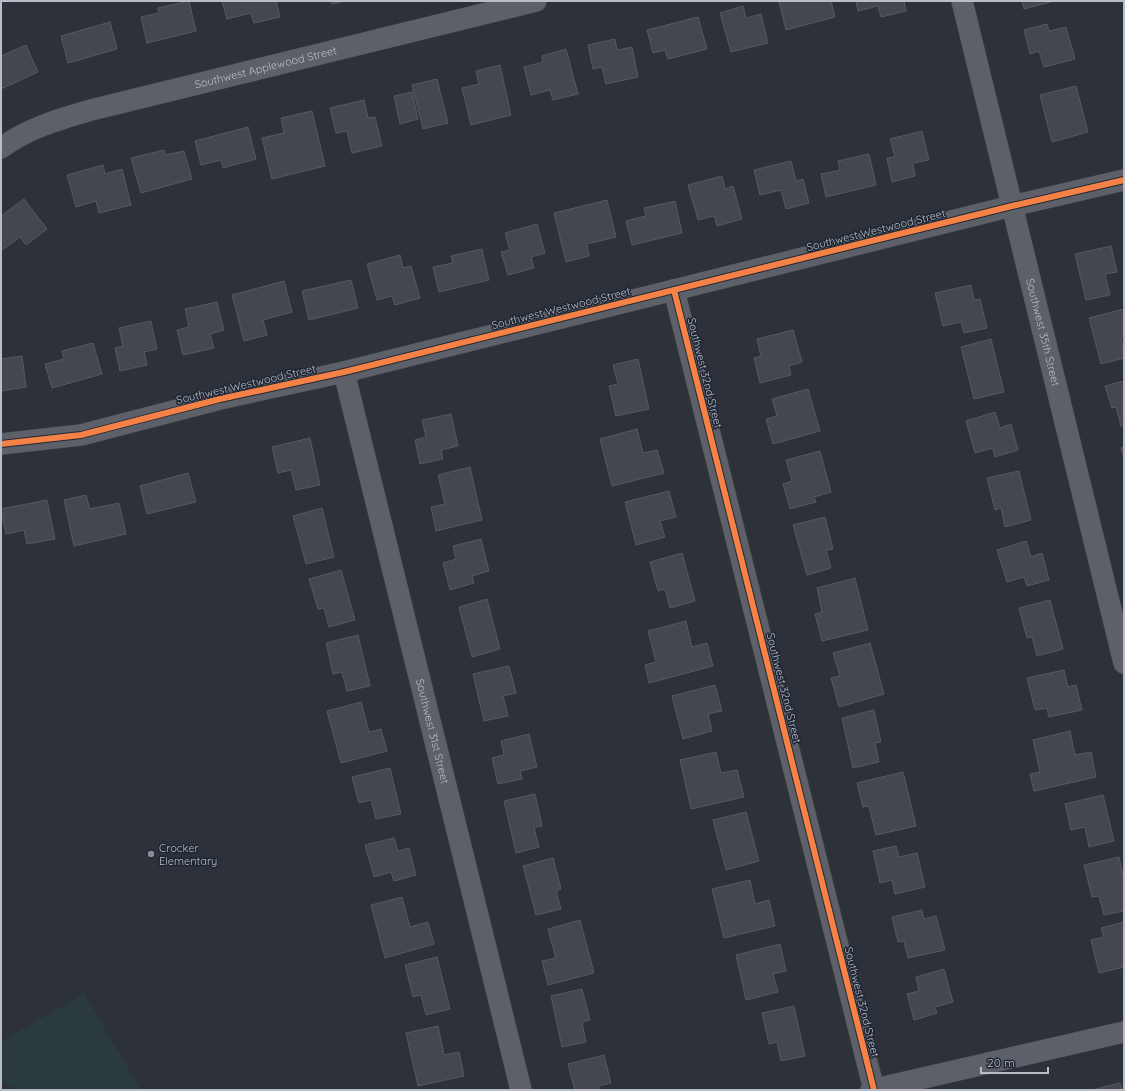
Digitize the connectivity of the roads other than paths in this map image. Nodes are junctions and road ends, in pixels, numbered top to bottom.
1 (536, 1) edge
2 (962, 1) edge
3 (1, 148) edge
4 (1124, 180) edge
5 (1012, 206) junction
6 (674, 290) junction
7 (344, 372) junction
8 (1, 444) edge
9 (1124, 664) edge
10 (1124, 1032) edge
11 (521, 1090) edge
12 (873, 1090) edge

1 - 3 street, Southwest Applewood Street
2 - 5 street, Southwest 35th Street
4 - 5 street, Southwest Westwood Street
5 - 6 street, Southwest Westwood Street
5 - 9 street, Southwest 35th Street
6 - 7 street, Southwest Westwood Street
6 - 12 street, Southwest 32nd Street
7 - 8 street, Southwest Westwood Street
7 - 11 street, Southwest 31st Street
10 - 12 street

